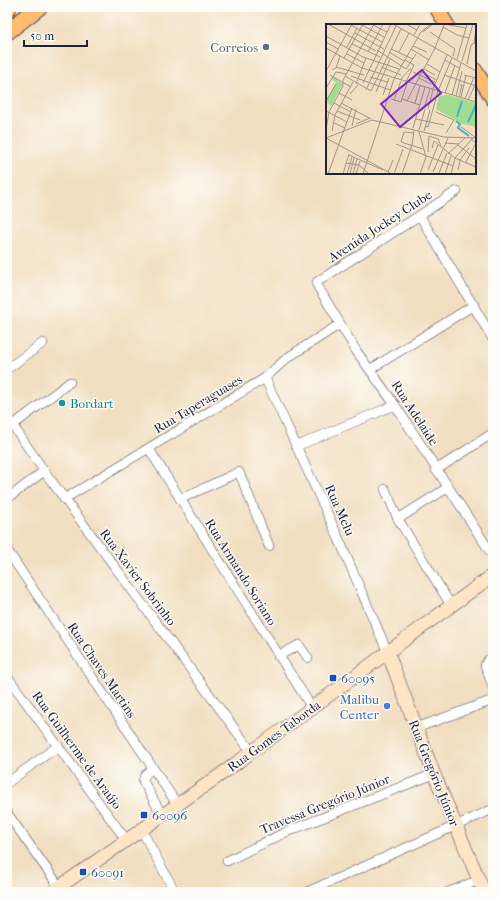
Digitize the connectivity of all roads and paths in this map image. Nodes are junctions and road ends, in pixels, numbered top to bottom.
1 (10, 7) edge
2 (39, 7) edge
3 (436, 7) edge
4 (7, 9) edge
5 (446, 24) edge
6 (7, 32) edge
7 (476, 72) edge
8 (493, 99) edge
9 (457, 191) dead end
10 (420, 216) junction
11 (317, 282) joint
12 (474, 305) junction
13 (340, 324) junction
14 (493, 339) edge
15 (43, 343) dead end
16 (7, 369) edge
17 (371, 369) junction
18 (265, 378) junction
19 (70, 382) dead end
20 (395, 405) junction
21 (7, 417) edge
22 (13, 425) junction
23 (493, 433) edge
24 (297, 446) junction
25 (149, 449) junction
26 (436, 470) junction
27 (44, 471) junction
28 (448, 488) junction
29 (385, 489) dead end
30 (7, 499) edge
31 (64, 499) junction
32 (180, 499) junction
33 (398, 519) junction
34 (269, 546) dead end
35 (7, 550) edge
36 (493, 556) edge
37 (493, 575) edge
38 (452, 607) junction
39 (388, 653) junction
40 (278, 656) junction
41 (308, 658) dead end
42 (493, 658) edge
43 (7, 676) edge
44 (493, 687) edge
45 (493, 700) edge
46 (312, 708) junction
47 (416, 728) junction
48 (58, 746) junction
49 (252, 751) junction
50 (152, 768) junction
51 (434, 774) junction
52 (7, 783) edge
53 (177, 804) junction
54 (493, 809) edge
55 (7, 813) edge
56 (162, 815) junction
57 (455, 825) junction
58 (141, 829) junction
59 (126, 840) junction
60 (227, 861) dead end
61 (479, 880) junction
62 (58, 890) edge
63 (175, 892) edge
64 (307, 892) edge
65 (449, 892) edge
66 (484, 892) edge

1 - 4 highway
2 - 6 highway
3 - 5 main road
7 - 8 main road
9 - 10 street, Avenida Jockey Clube
10 - 11 street, Avenida Jockey Clube
10 - 12 street
11 - 13 street, Rua Adelaide
12 - 14 street
12 - 17 street
13 - 17 street, Rua Adelaide
13 - 18 street, Rua Taperaguases
15 - 16 street
17 - 20 street, Rua Adelaide
18 - 24 street, Rua Melu
18 - 25 street, Rua Taperaguases
19 - 22 street
20 - 24 street
20 - 26 street, Rua Adelaide
21 - 22 street, Rua Xavier Sobrinho
22 - 27 street, Rua Xavier Sobrinho
23 - 26 street
24 - 39 street, Rua Melu
25 - 31 street, Rua Taperaguases
25 - 32 street, Rua Armando Soriano
26 - 28 street, Rua Adelaide
27 - 30 street
27 - 31 street, Rua Xavier Sobrinho
28 - 33 street
28 - 36 street, Rua Adelaide
29 - 33 street
31 - 49 street, Rua Xavier Sobrinho
32 - 34 street
32 - 40 street, Rua Armando Soriano
33 - 38 street
35 - 50 street, Rua Chaves Martins
37 - 38 main road, Rua Gomes Taborda
38 - 39 main road, Rua Gomes Taborda
39 - 46 main road, Rua Gomes Taborda
39 - 47 main road, Rua Gregório Júnior
40 - 41 street
40 - 46 street, Rua Armando Soriano
42 - 44 street
43 - 48 street, Rua Guilherme de Araújo
45 - 47 street
46 - 49 main road, Rua Gomes Taborda
47 - 51 main road, Rua Gregório Júnior
48 - 52 street
48 - 59 street, Rua Guilherme de Araújo
49 - 53 main road, Rua Gomes Taborda
50 - 53 street, Rua Chaves Martins
50 - 56 street
51 - 57 main road, Rua Gregório Júnior
51 - 60 street, Travessa Gregório Júnior
53 - 56 main road, Rua Gomes Taborda
54 - 57 street
55 - 62 street
56 - 58 main road, Rua Gomes Taborda
57 - 61 main road, Rua Gregório Júnior
57 - 64 street
58 - 59 main road, Rua Gomes Taborda
58 - 63 street
59 - 62 main road, Rua Gomes Taborda
61 - 65 street
61 - 66 main road, Rua Gregório Júnior

